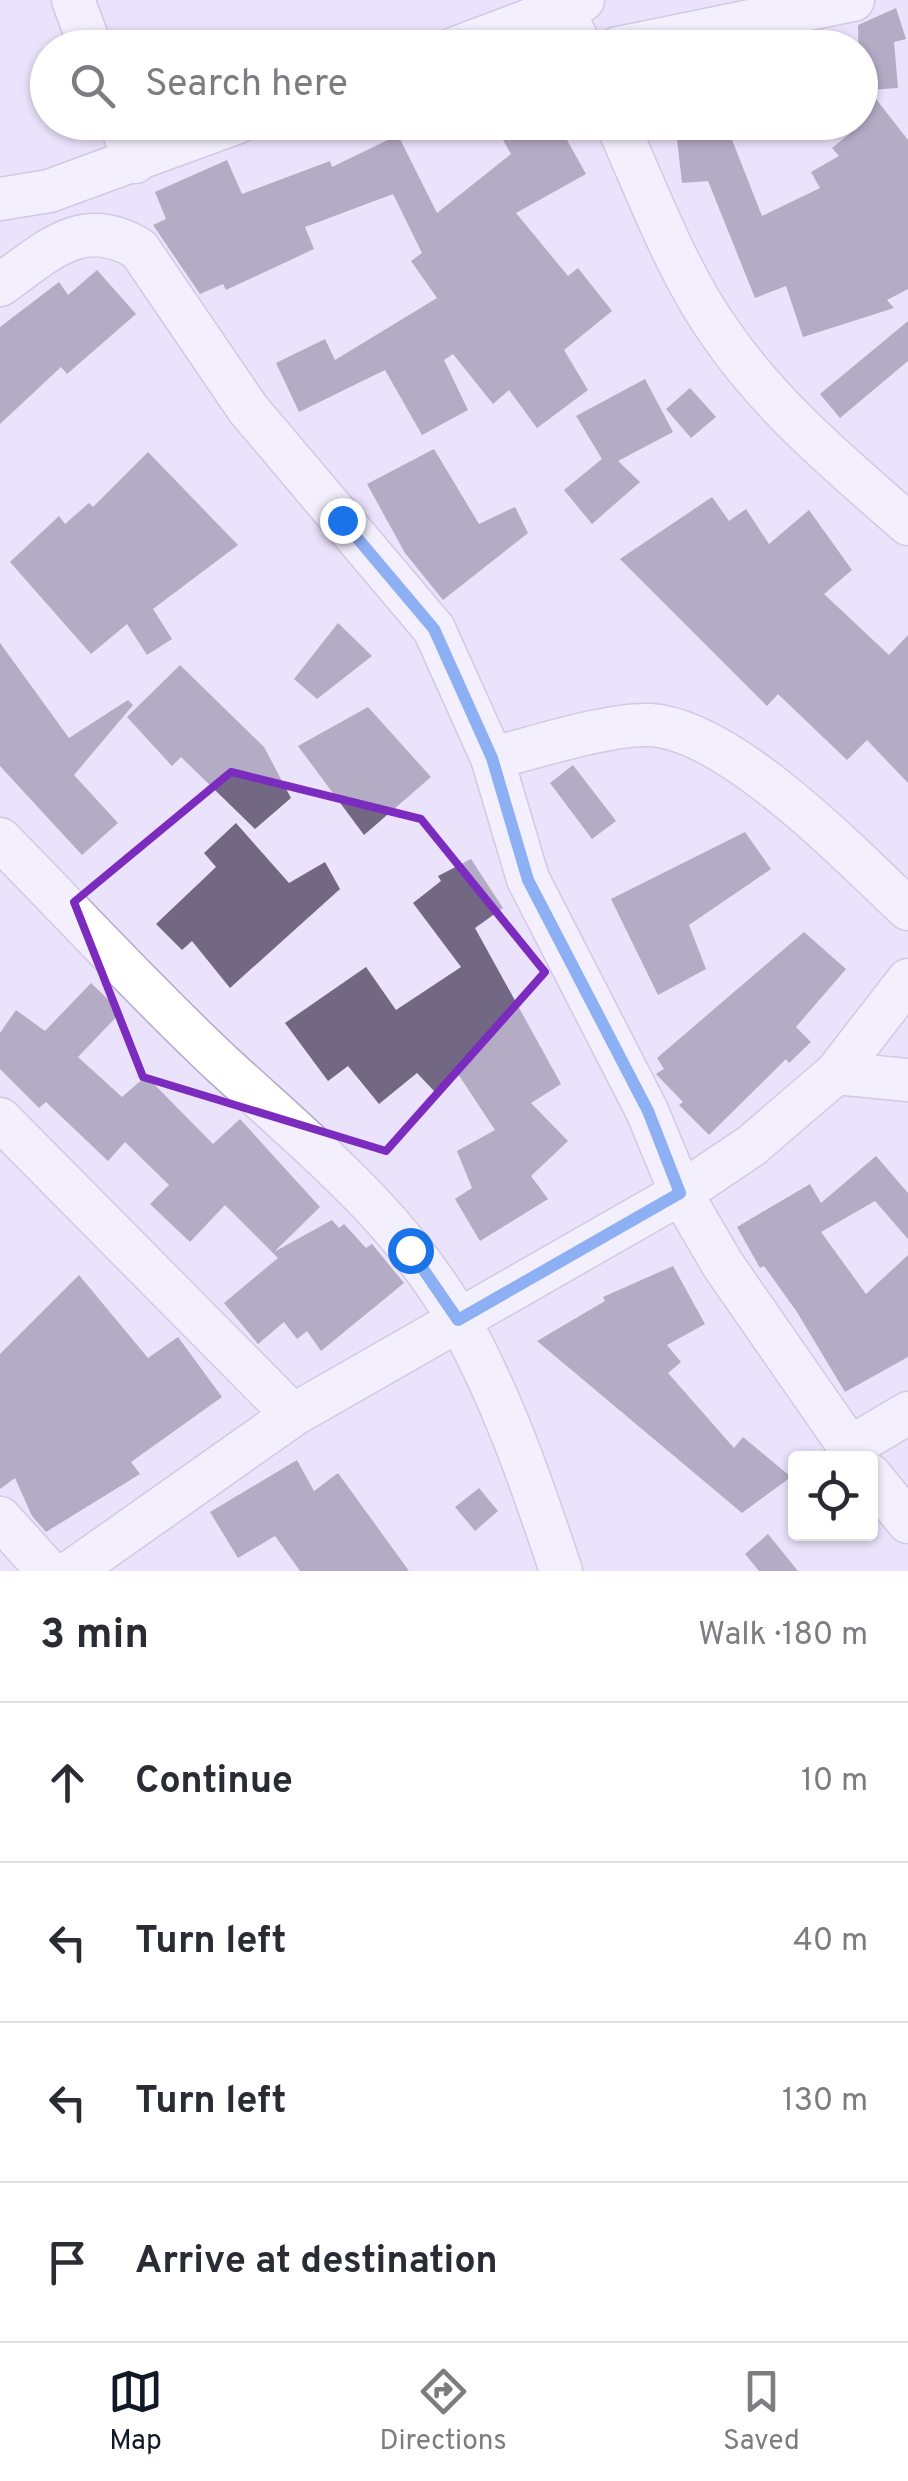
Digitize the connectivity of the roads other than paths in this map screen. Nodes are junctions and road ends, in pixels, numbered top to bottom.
1 (74, 0) edge
2 (853, 0) edge
3 (572, 14) edge
4 (85, 30) edge
5 (517, 30) edge
6 (706, 30) edge
7 (127, 140) edge
8 (192, 140) edge
9 (624, 140) edge
10 (136, 162) junction
11 (49, 191) junction
12 (0, 200) edge
13 (63, 241) junction
14 (0, 285) edge
15 (908, 524) edge
16 (492, 758) junction
17 (0, 839) edge
18 (908, 908) edge
19 (908, 980) edge
20 (836, 1073) junction
21 (908, 1080) edge
22 (0, 1119) edge
23 (680, 1193) junction
24 (458, 1320) junction
25 (908, 1413) edge
26 (293, 1415) junction
27 (852, 1451) edge
28 (869, 1451) edge
29 (878, 1485) edge
30 (0, 1518) edge
31 (908, 1522) edge
32 (48, 1571) edge
33 (72, 1571) edge
34 (561, 1571) edge

1 - 4 street
2 - 6 street
3 - 5 street
7 - 10 street
8 - 10 street
9 - 15 street
10 - 11 street
11 - 12 street
11 - 13 street
13 - 14 street
13 - 16 street
16 - 18 street
16 - 23 street
17 - 24 street
19 - 20 street
20 - 21 street
20 - 23 street
22 - 26 street
23 - 24 street
23 - 27 street
24 - 26 street
24 - 34 street
25 - 28 street
26 - 33 street
29 - 31 street
30 - 32 street

